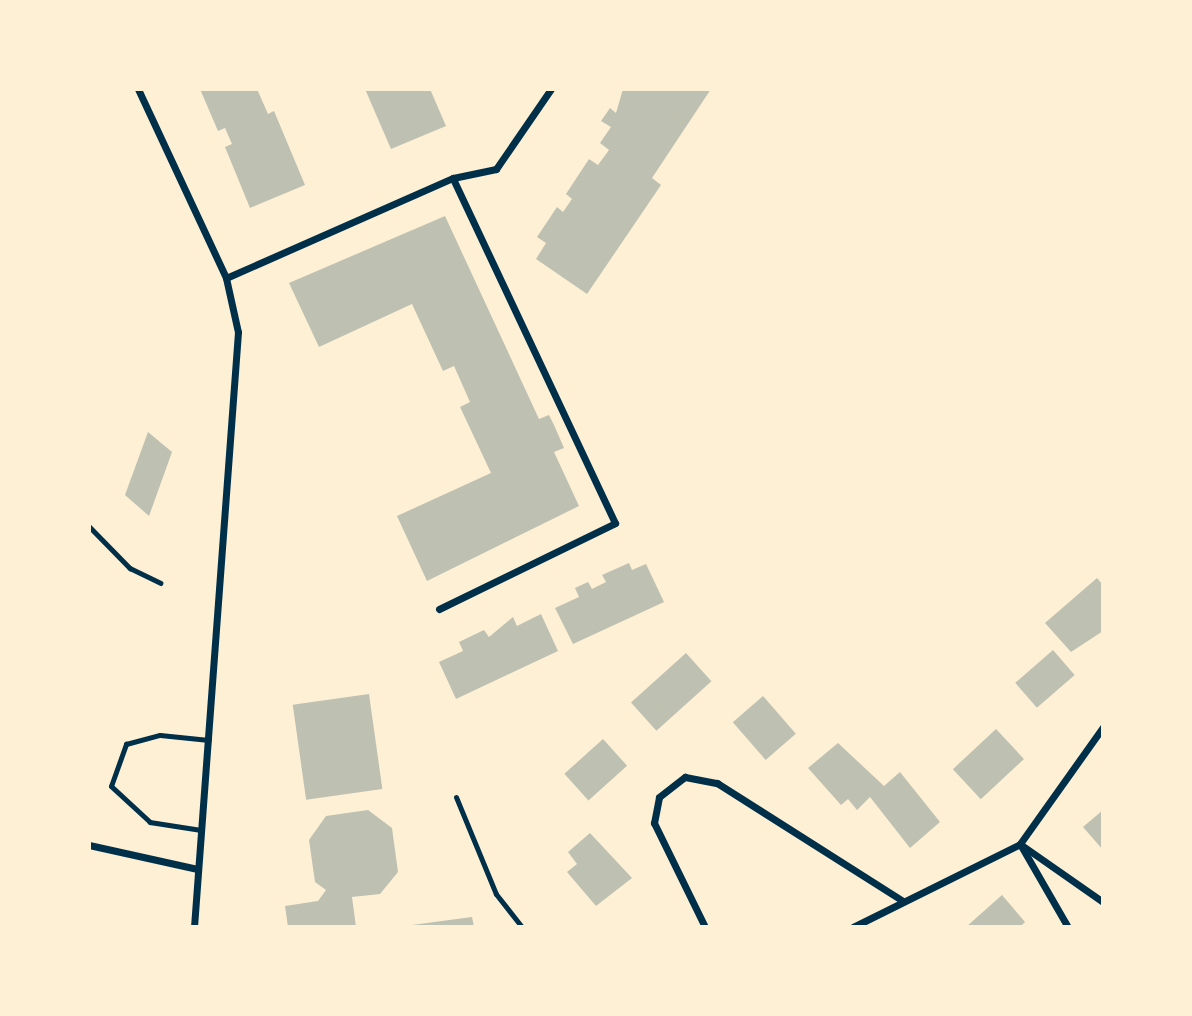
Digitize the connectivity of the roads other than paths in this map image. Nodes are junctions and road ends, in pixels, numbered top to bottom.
1 (138, 89) edge
2 (551, 89) edge
3 (453, 178) junction
4 (226, 278) junction
5 (439, 609) dead end
6 (1103, 727) edge
7 (209, 740) junction
8 (456, 797) dead end
9 (201, 830) junction
10 (1020, 844) junction
11 (89, 845) edge
12 (197, 869) junction
13 (903, 901) junction
14 (1103, 902) edge
15 (194, 927) edge
16 (522, 927) edge
17 (705, 927) edge
18 (853, 927) edge
19 (1068, 927) edge

1 - 4 street
2 - 3 street
3 - 4 street
3 - 5 street
4 - 7 street
6 - 10 street
7 - 9 street
7 - 9 lane
8 - 16 lane
9 - 12 street
10 - 13 street
10 - 14 street
10 - 19 street
11 - 12 street
12 - 15 street
13 - 17 street
13 - 18 street

